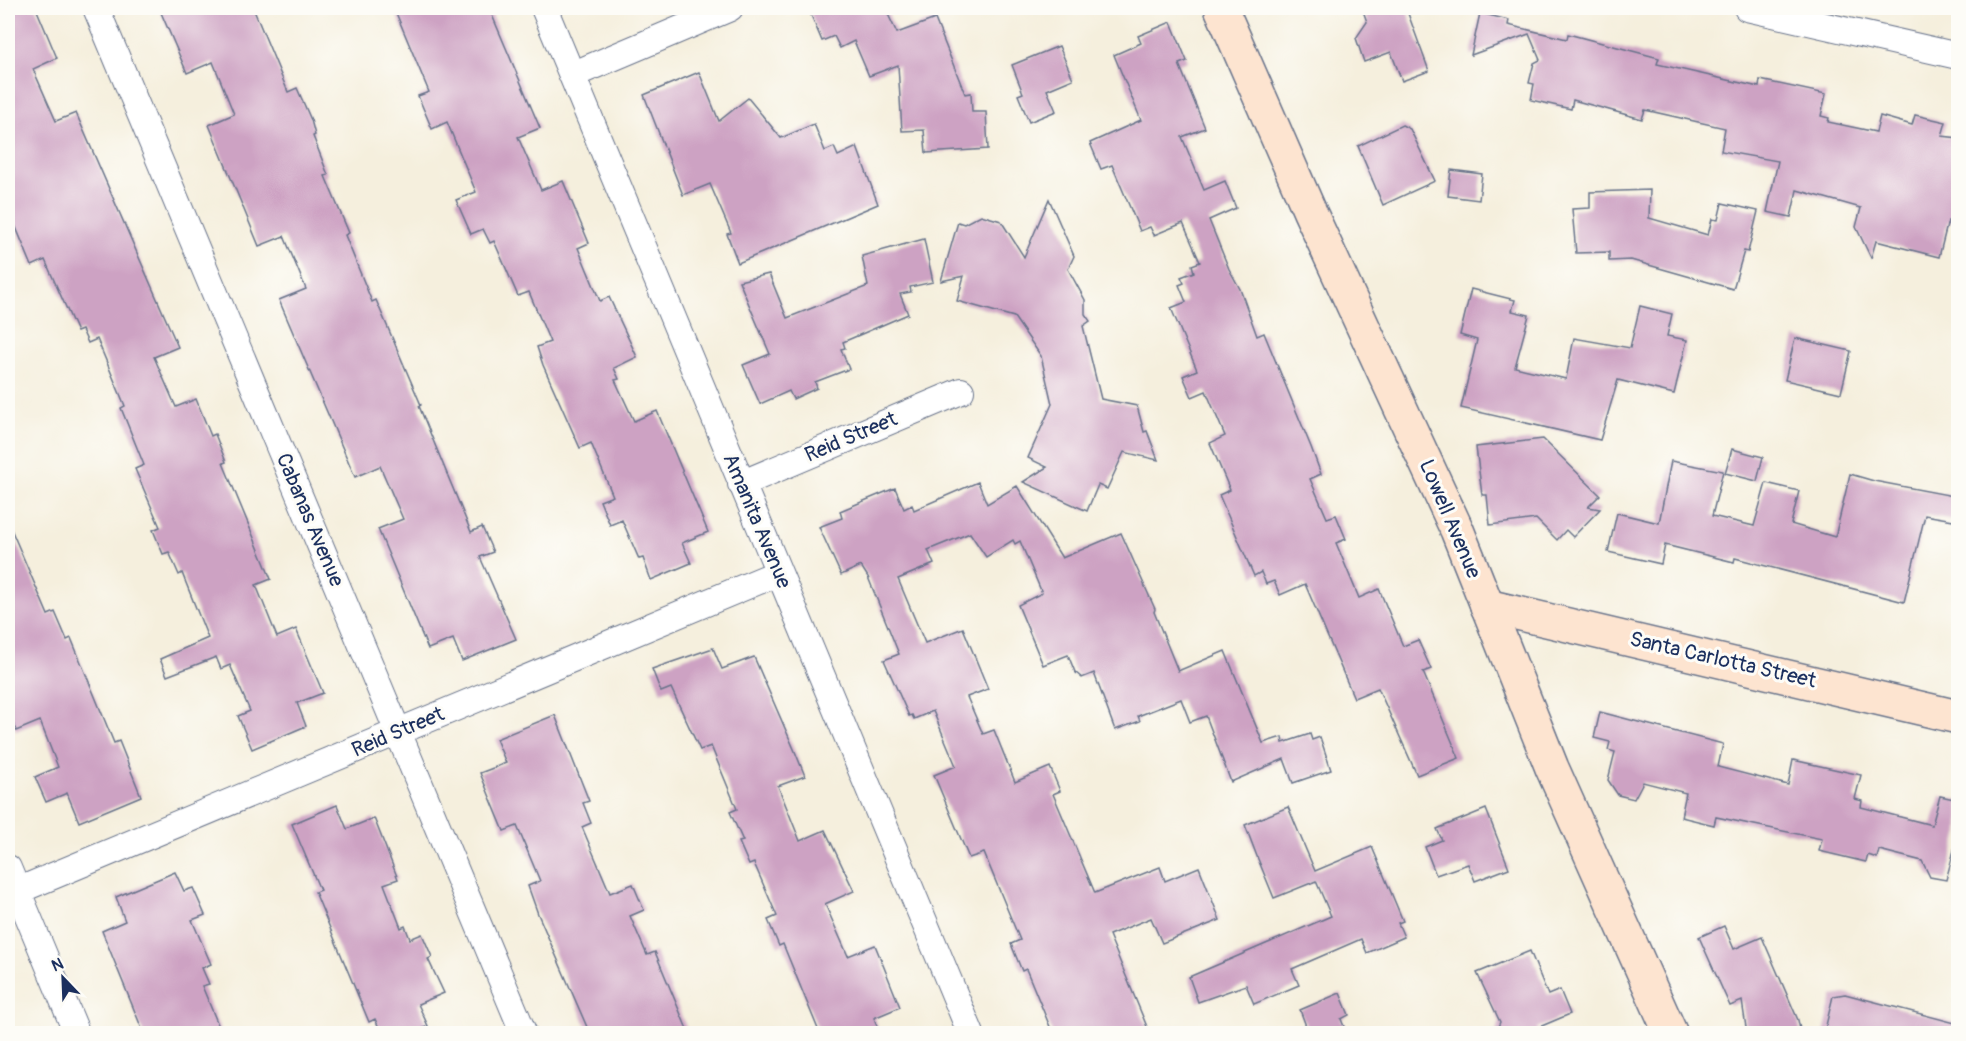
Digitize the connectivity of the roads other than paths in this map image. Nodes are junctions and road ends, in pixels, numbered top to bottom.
1 (96, 8) edge
2 (544, 8) edge
3 (730, 8) edge
4 (1221, 8) edge
5 (1747, 8) edge
6 (1797, 14) edge
7 (1959, 56) edge
8 (572, 75) junction
9 (961, 391) dead end
10 (741, 484) junction
11 (778, 573) junction
12 (1487, 606) junction
13 (1959, 717) edge
14 (398, 732) junction
15 (8, 868) edge
16 (18, 891) junction
17 (77, 1034) edge
18 (524, 1034) edge
19 (971, 1034) edge
20 (1671, 1034) edge

1 - 14 street, Cabanas Avenue
2 - 8 street, Amanita Avenue
3 - 8 street
4 - 12 street, Lowell Avenue
5 - 6 street
6 - 7 street
8 - 10 street, Amanita Avenue
9 - 10 street, Reid Street
10 - 11 street, Amanita Avenue
11 - 14 street, Reid Street
11 - 19 street, Amanita Avenue
12 - 13 street, Santa Carlotta Street
12 - 20 street, Lowell Avenue
14 - 16 street, Reid Street
14 - 18 street, Cabanas Avenue
15 - 16 street
16 - 17 street

